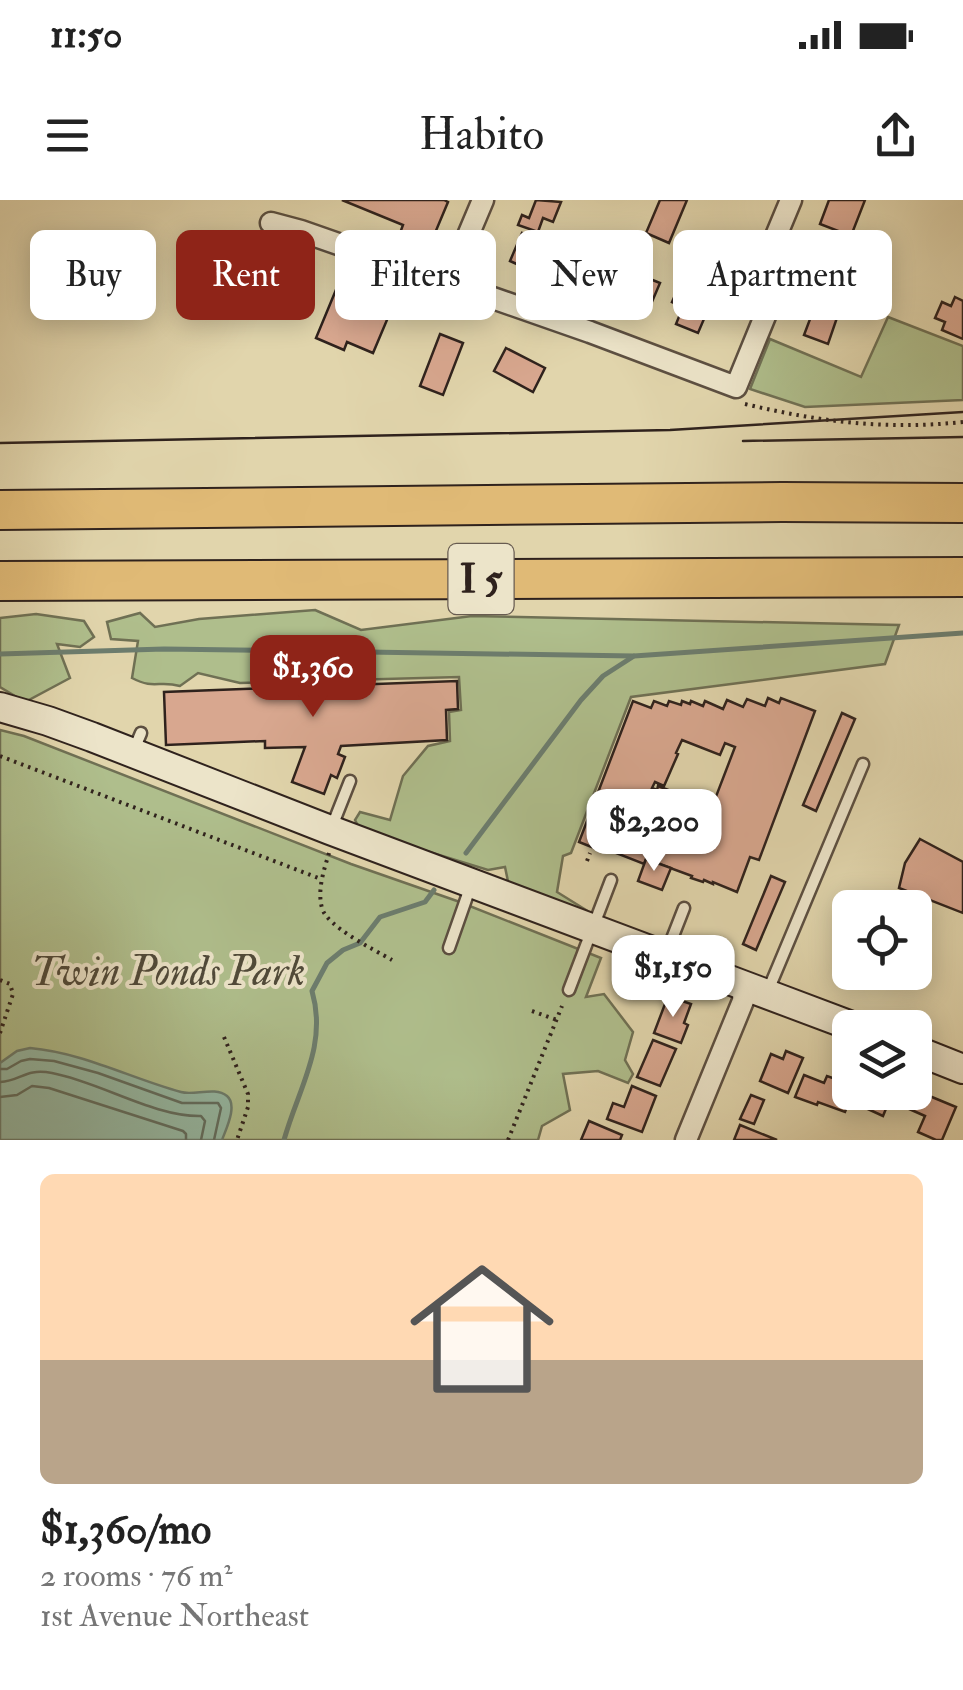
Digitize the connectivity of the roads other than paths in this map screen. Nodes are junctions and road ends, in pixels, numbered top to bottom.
1 (483, 200) edge
2 (791, 200) edge
3 (271, 223) dead end
4 (467, 230) edge
5 (335, 242) edge
6 (496, 300) edge
7 (963, 481) edge
8 (782, 502) junction
9 (963, 504) edge
10 (0, 510) edge
11 (962, 577) edge
12 (0, 581) edge
13 (0, 707) edge
14 (863, 764) dead end
15 (350, 782) dead end
16 (331, 837) junction
17 (611, 880) dead end
18 (472, 882) junction
19 (684, 908) dead end
20 (592, 929) junction
21 (449, 948) dead end
22 (665, 956) junction
23 (569, 990) dead end
24 (755, 990) junction
25 (832, 1019) edge
26 (932, 1057) edge
27 (963, 1069) edge
28 (686, 1140) edge

1 - 4 street
2 - 6 street
3 - 5 street
7 - 8 highway
8 - 9 highway, I 5
8 - 10 highway, I 5
11 - 12 highway, I 5
13 - 16 street
14 - 24 lane
15 - 16 lane
16 - 18 street
17 - 20 lane
18 - 20 street
18 - 21 lane
19 - 22 lane
20 - 22 street
20 - 23 lane
22 - 24 street
24 - 25 street
24 - 28 street
26 - 27 street

